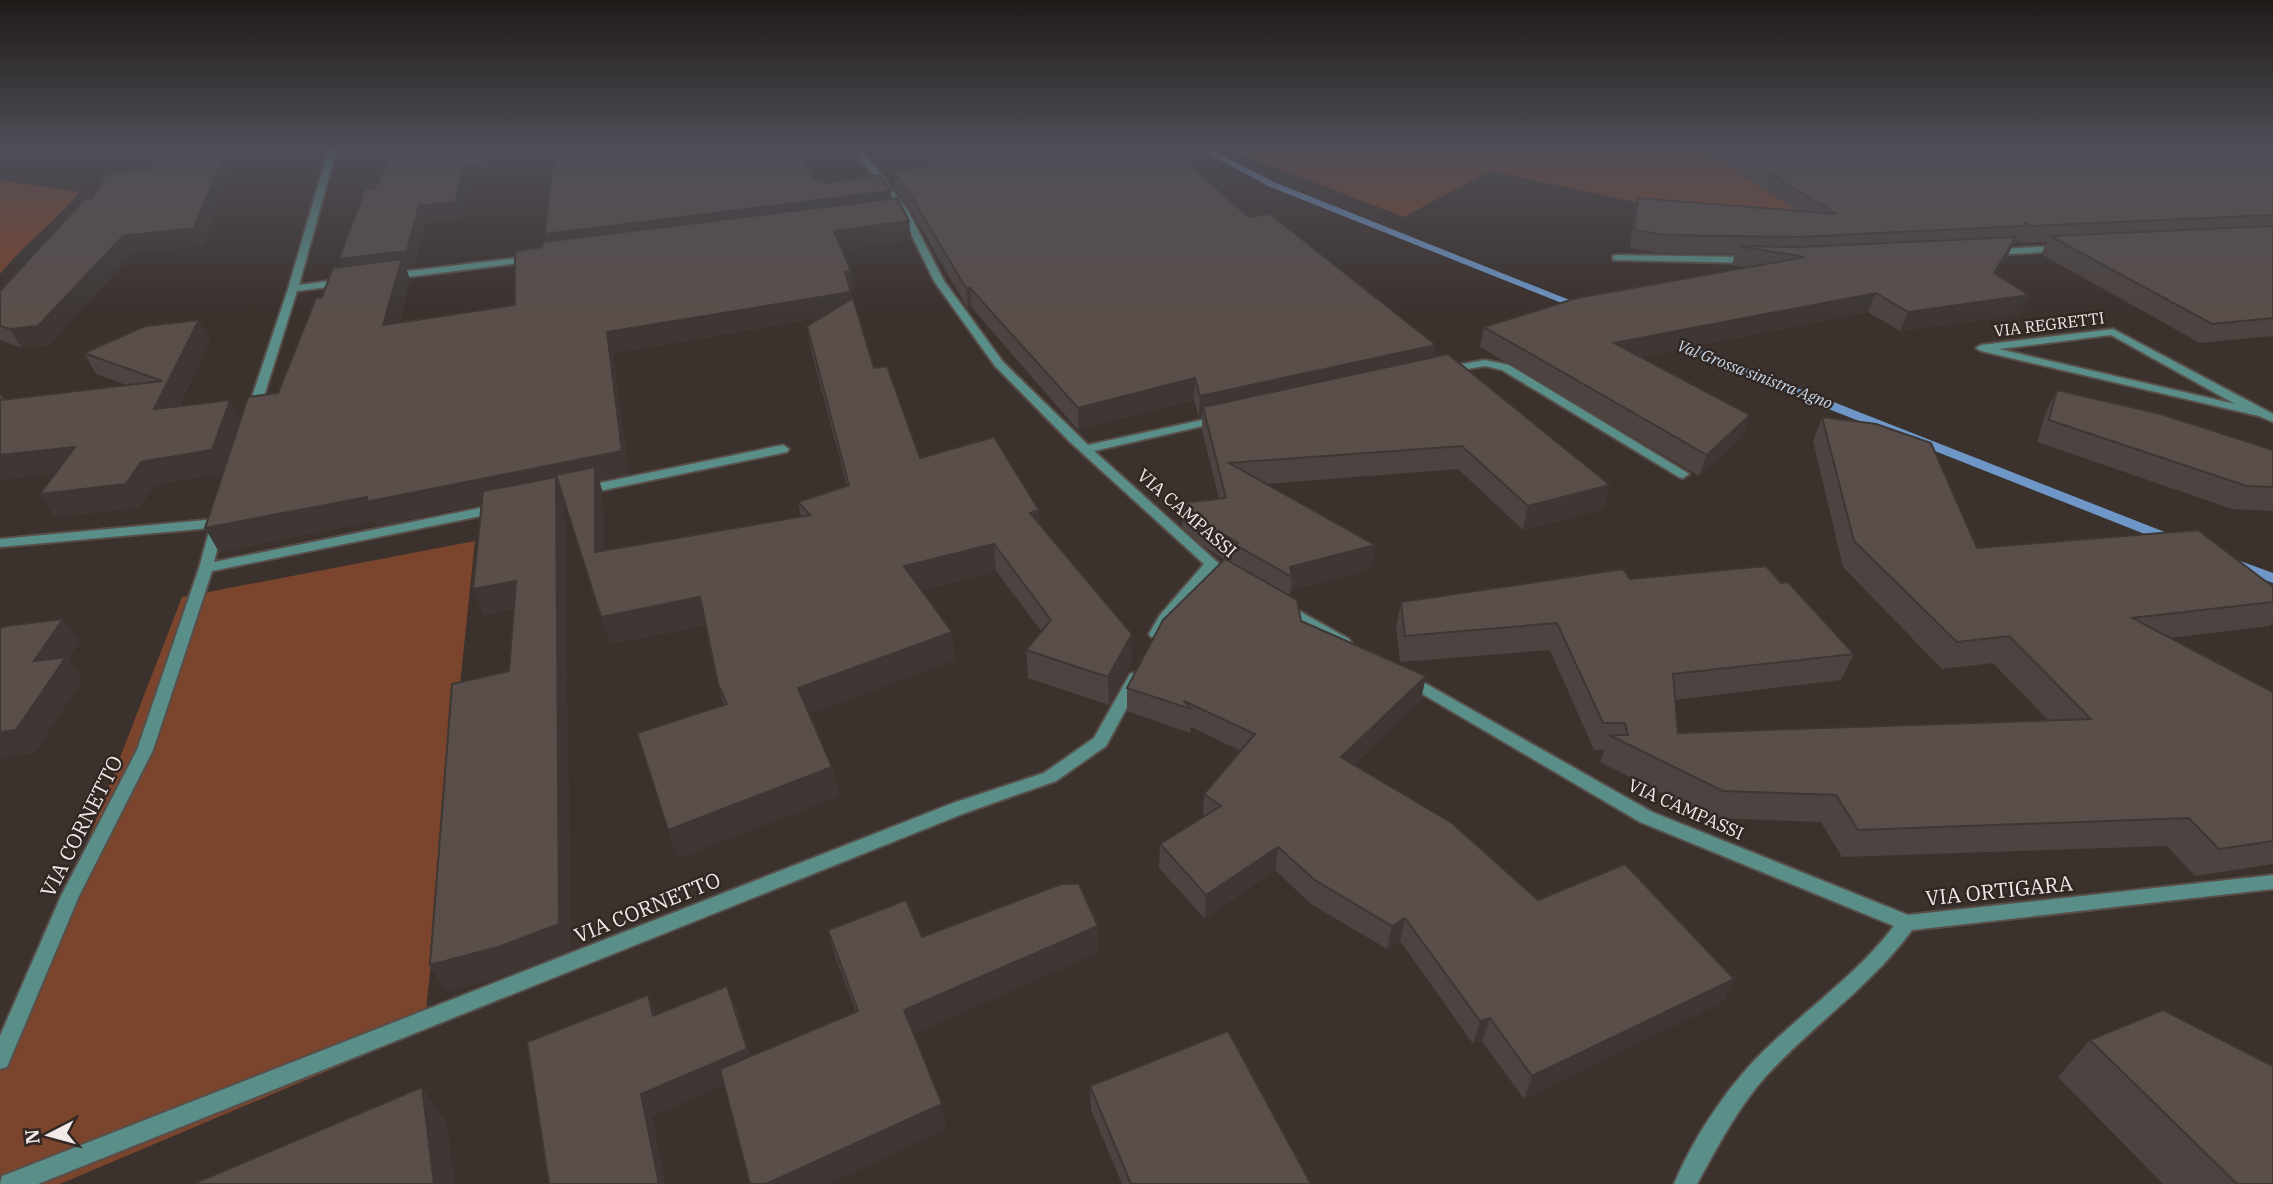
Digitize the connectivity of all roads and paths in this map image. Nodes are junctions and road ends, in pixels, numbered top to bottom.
1 (317, 203) edge
2 (891, 203) edge
3 (2072, 248) edge
4 (1979, 253) edge
5 (543, 257) edge
6 (1616, 258) dead end
7 (1765, 260) edge
8 (377, 278) edge
9 (349, 282) edge
10 (293, 289) junction
11 (1436, 372) edge
12 (2260, 413) junction
13 (1233, 416) edge
14 (2273, 419) edge
15 (247, 432) edge
16 (783, 449) dead end
17 (1085, 449) junction
18 (1683, 474) dead end
19 (568, 494) edge
20 (515, 505) edge
21 (0, 543) edge
22 (1212, 565) junction
23 (206, 568) junction
24 (1236, 579) edge
25 (1272, 600) edge
26 (1356, 649) edge
27 (1392, 670) edge
28 (2273, 882) edge
29 (1907, 923) junction
30 (0, 1060) edge
31 (10, 1184) edge
32 (1685, 1184) edge

1 - 10 street
2 - 17 street, VIA CAMPASSI
3 - 4 street
5 - 8 street
6 - 7 street
9 - 10 street
10 - 15 street
11 - 18 street
12 - 12 street, VIA REGRETTI
12 - 14 street, VIA REGRETTI
13 - 17 street
16 - 19 street
17 - 22 street, VIA CAMPASSI
20 - 23 street
21 - 23 street, VIA CORNETTO
22 - 24 street, VIA CAMPASSI
22 - 31 street, VIA CORNETTO
23 - 30 street, VIA CORNETTO
25 - 26 street
27 - 29 street, VIA CAMPASSI
28 - 29 street, VIA ORTIGARA
29 - 32 street, VIA ORTIGARA

